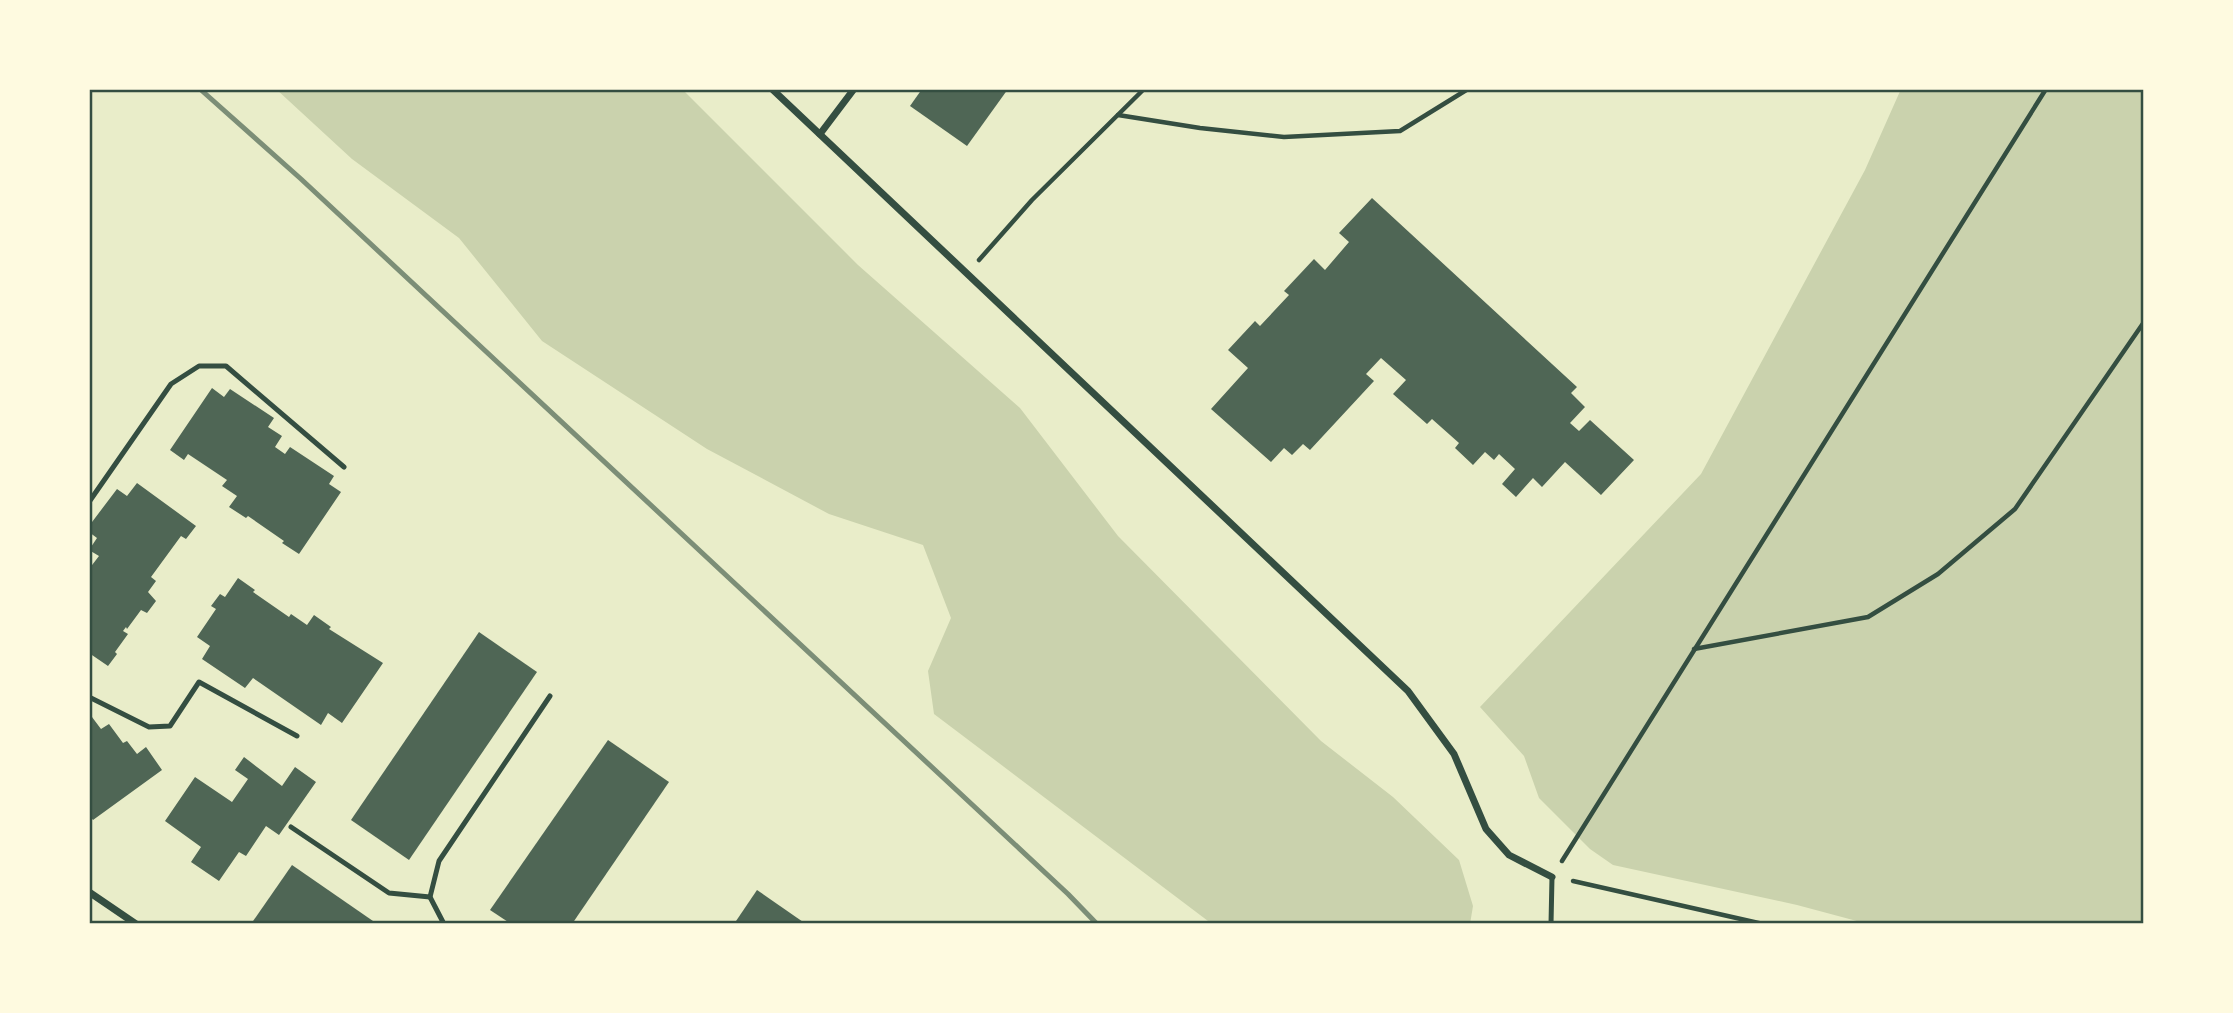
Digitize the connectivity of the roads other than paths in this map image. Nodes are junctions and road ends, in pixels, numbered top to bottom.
1 (772, 89) edge
2 (854, 89) edge
3 (820, 134) junction
4 (344, 467) dead end
5 (89, 502) edge
6 (550, 696) dead end
7 (89, 697) edge
8 (297, 736) dead end
9 (291, 827) dead end
10 (1552, 877) joint
11 (89, 892) edge
12 (430, 897) junction
13 (136, 924) edge
14 (444, 924) edge
15 (1550, 924) edge

1 - 3 street
2 - 3 street
3 - 10 street
4 - 5 lane
6 - 12 lane
7 - 8 lane
9 - 12 lane
10 - 15 lane
11 - 13 street
12 - 14 lane

